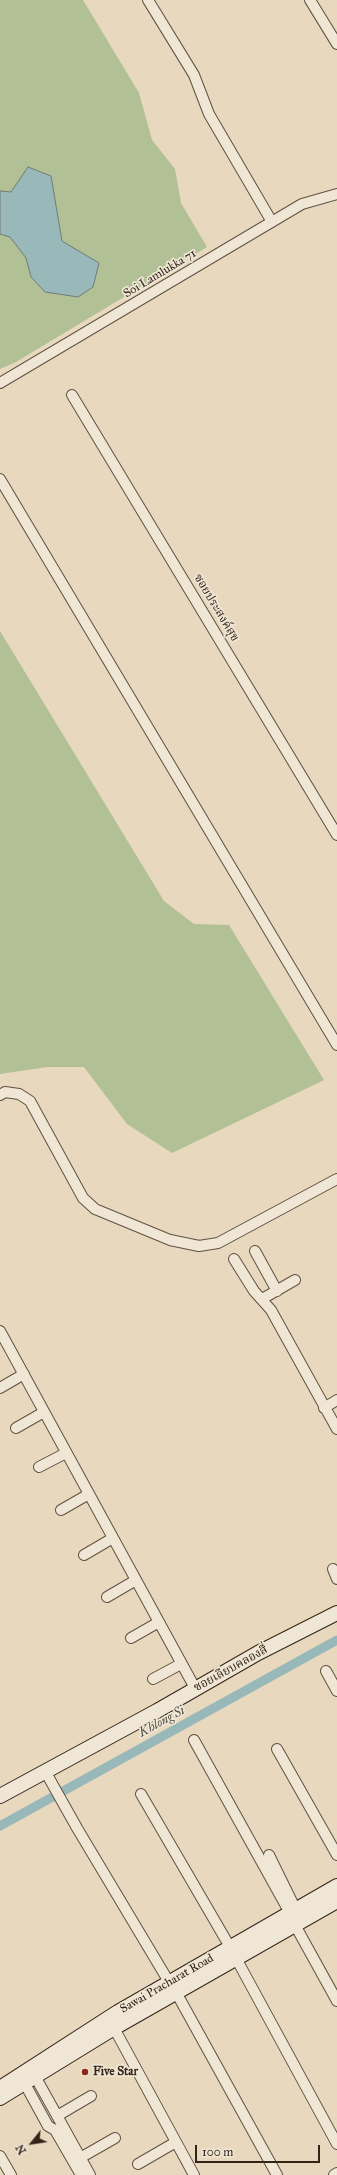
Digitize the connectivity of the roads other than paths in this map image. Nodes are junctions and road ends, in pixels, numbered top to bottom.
1 (148, 0) edge
2 (310, 0) edge
3 (337, 44) edge
4 (337, 194) edge
5 (272, 222) junction
6 (0, 383) edge
7 (72, 395) dead end
8 (0, 479) edge
9 (337, 835) edge
10 (337, 1045) edge
11 (0, 1095) edge
12 (337, 1179) edge
13 (255, 1251) dead end
14 (234, 1259) dead end
15 (295, 1280) dead end
16 (277, 1291) junction
17 (262, 1300) junction
18 (1, 1334) edge
19 (24, 1374) junction
20 (0, 1388) edge
21 (337, 1400) edge
22 (324, 1408) junction
23 (44, 1412) junction
24 (16, 1428) dead end
25 (337, 1429) edge
26 (66, 1453) junction
27 (39, 1467) dead end
28 (89, 1494) junction
29 (61, 1510) dead end
30 (113, 1538) junction
31 (84, 1555) dead end
32 (136, 1580) junction
33 (107, 1597) dead end
34 (337, 1613) edge
35 (159, 1622) junction
36 (131, 1638) dead end
37 (181, 1664) junction
38 (326, 1671) dead end
39 (153, 1679) dead end
40 (195, 1688) junction
41 (337, 1690) edge
42 (194, 1740) dead end
43 (278, 1749) dead end
44 (48, 1775) junction
45 (141, 1794) dead end
46 (0, 1796) edge
47 (269, 1854) dead end
48 (337, 1855) edge
49 (337, 1886) edge
50 (337, 1902) edge
51 (294, 1916) junction
52 (233, 1954) junction
53 (173, 1988) junction
54 (337, 2001) edge
55 (114, 2028) junction
56 (31, 2081) junction
57 (0, 2088) edge
58 (91, 2096) dead end
59 (0, 2098) edge
60 (58, 2124) junction
61 (115, 2138) dead end
62 (176, 2142) junction
63 (337, 2144) edge
64 (0, 2156) edge
65 (80, 2158) junction
66 (138, 2164) dead end
67 (337, 2173) edge
68 (11, 2175) edge
69 (80, 2175) edge
70 (90, 2175) edge
71 (194, 2175) edge
72 (277, 2175) edge
73 (334, 2175) edge

1 - 5 street
2 - 3 street
4 - 5 street, Soi Lamlukka 71
5 - 6 street, Soi Lamlukka 71
7 - 9 street, ซอยประสงค์สุข
8 - 10 street
11 - 12 street
13 - 16 street
14 - 17 street
15 - 16 street
16 - 17 street
17 - 22 street
18 - 19 street
19 - 20 street
19 - 23 street
21 - 22 street
22 - 25 street
23 - 24 street
23 - 26 street
26 - 27 street
26 - 28 street
28 - 29 street
28 - 30 street
30 - 31 street
30 - 32 street
32 - 33 street
32 - 35 street
34 - 40 main road, ซอยเลียบคลองสี่
35 - 36 street
35 - 37 street
37 - 39 street
37 - 40 street
38 - 41 street
40 - 44 main road, ซอยเลียบคลองสี่
42 - 51 street
43 - 48 street
44 - 46 main road, ซอยเลียบคลองสี่
44 - 53 street
45 - 52 street
47 - 51 street
49 - 51 main road, Sawai Pracharat Road
50 - 51 main road, Sawai Pracharat Road
51 - 52 main road, Sawai Pracharat Road
51 - 54 street
52 - 53 main road, Sawai Pracharat Road
52 - 63 street
53 - 55 main road, Sawai Pracharat Road
53 - 57 main road, Sawai Pracharat Road
53 - 72 street
55 - 56 main road, Sawai Pracharat Road
55 - 62 street
56 - 59 main road, Sawai Pracharat Road
56 - 60 street
58 - 60 street
60 - 65 street
60 - 69 street
61 - 65 street
62 - 66 street
62 - 71 street
64 - 68 street
65 - 70 street
67 - 73 street

